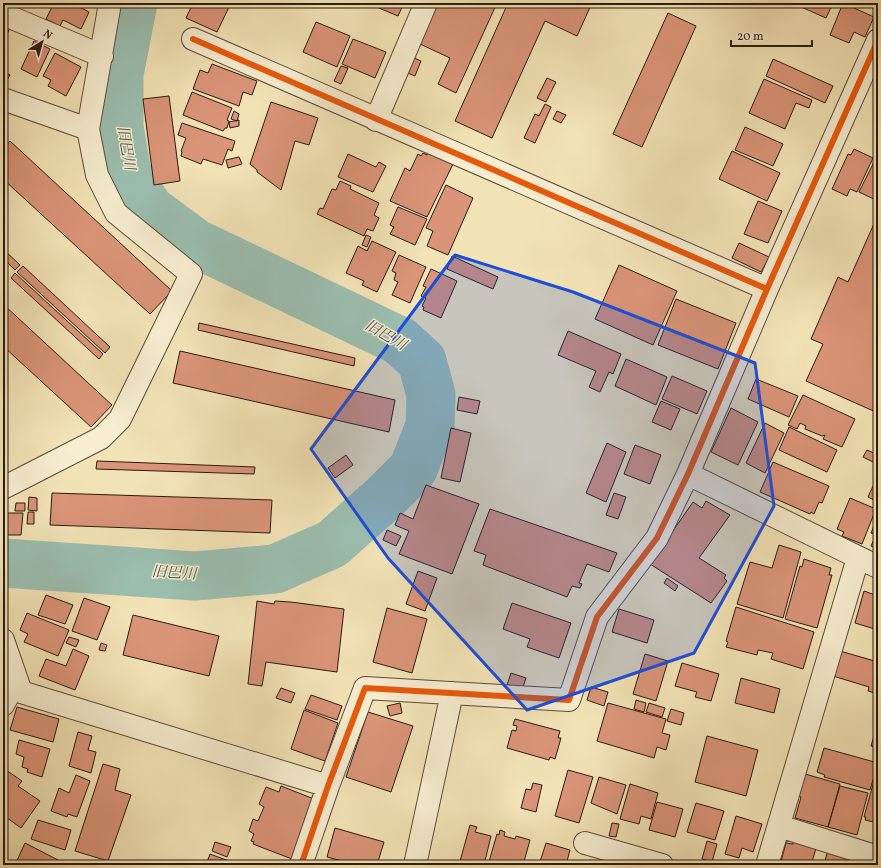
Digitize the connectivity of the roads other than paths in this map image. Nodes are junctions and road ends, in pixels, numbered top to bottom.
1 (110, 3) edge
2 (426, 3) edge
3 (3, 14) edge
4 (193, 39) dead end
5 (878, 40) edge
6 (102, 56) junction
7 (3, 99) edge
8 (376, 120) junction
9 (88, 129) junction
10 (767, 289) junction
11 (688, 474) junction
12 (3, 488) edge
13 (858, 558) junction
14 (878, 567) edge
15 (3, 640) edge
16 (17, 680) junction
17 (452, 693) junction
18 (3, 705) edge
19 (328, 786) junction
20 (778, 826) junction
21 (585, 843) dead end
22 (878, 857) edge
23 (301, 865) edge
24 (415, 865) edge
25 (662, 865) edge
26 (767, 865) edge

1 - 6 street
2 - 8 street
3 - 6 street
4 - 8 street
5 - 10 street
6 - 9 street
7 - 9 street
8 - 10 street
9 - 12 street
10 - 11 street
11 - 13 street
11 - 17 street
13 - 14 street
13 - 20 street
15 - 16 street
16 - 18 street
16 - 19 street
17 - 19 street
17 - 24 street
19 - 23 street
20 - 22 street
20 - 26 street
21 - 25 street

